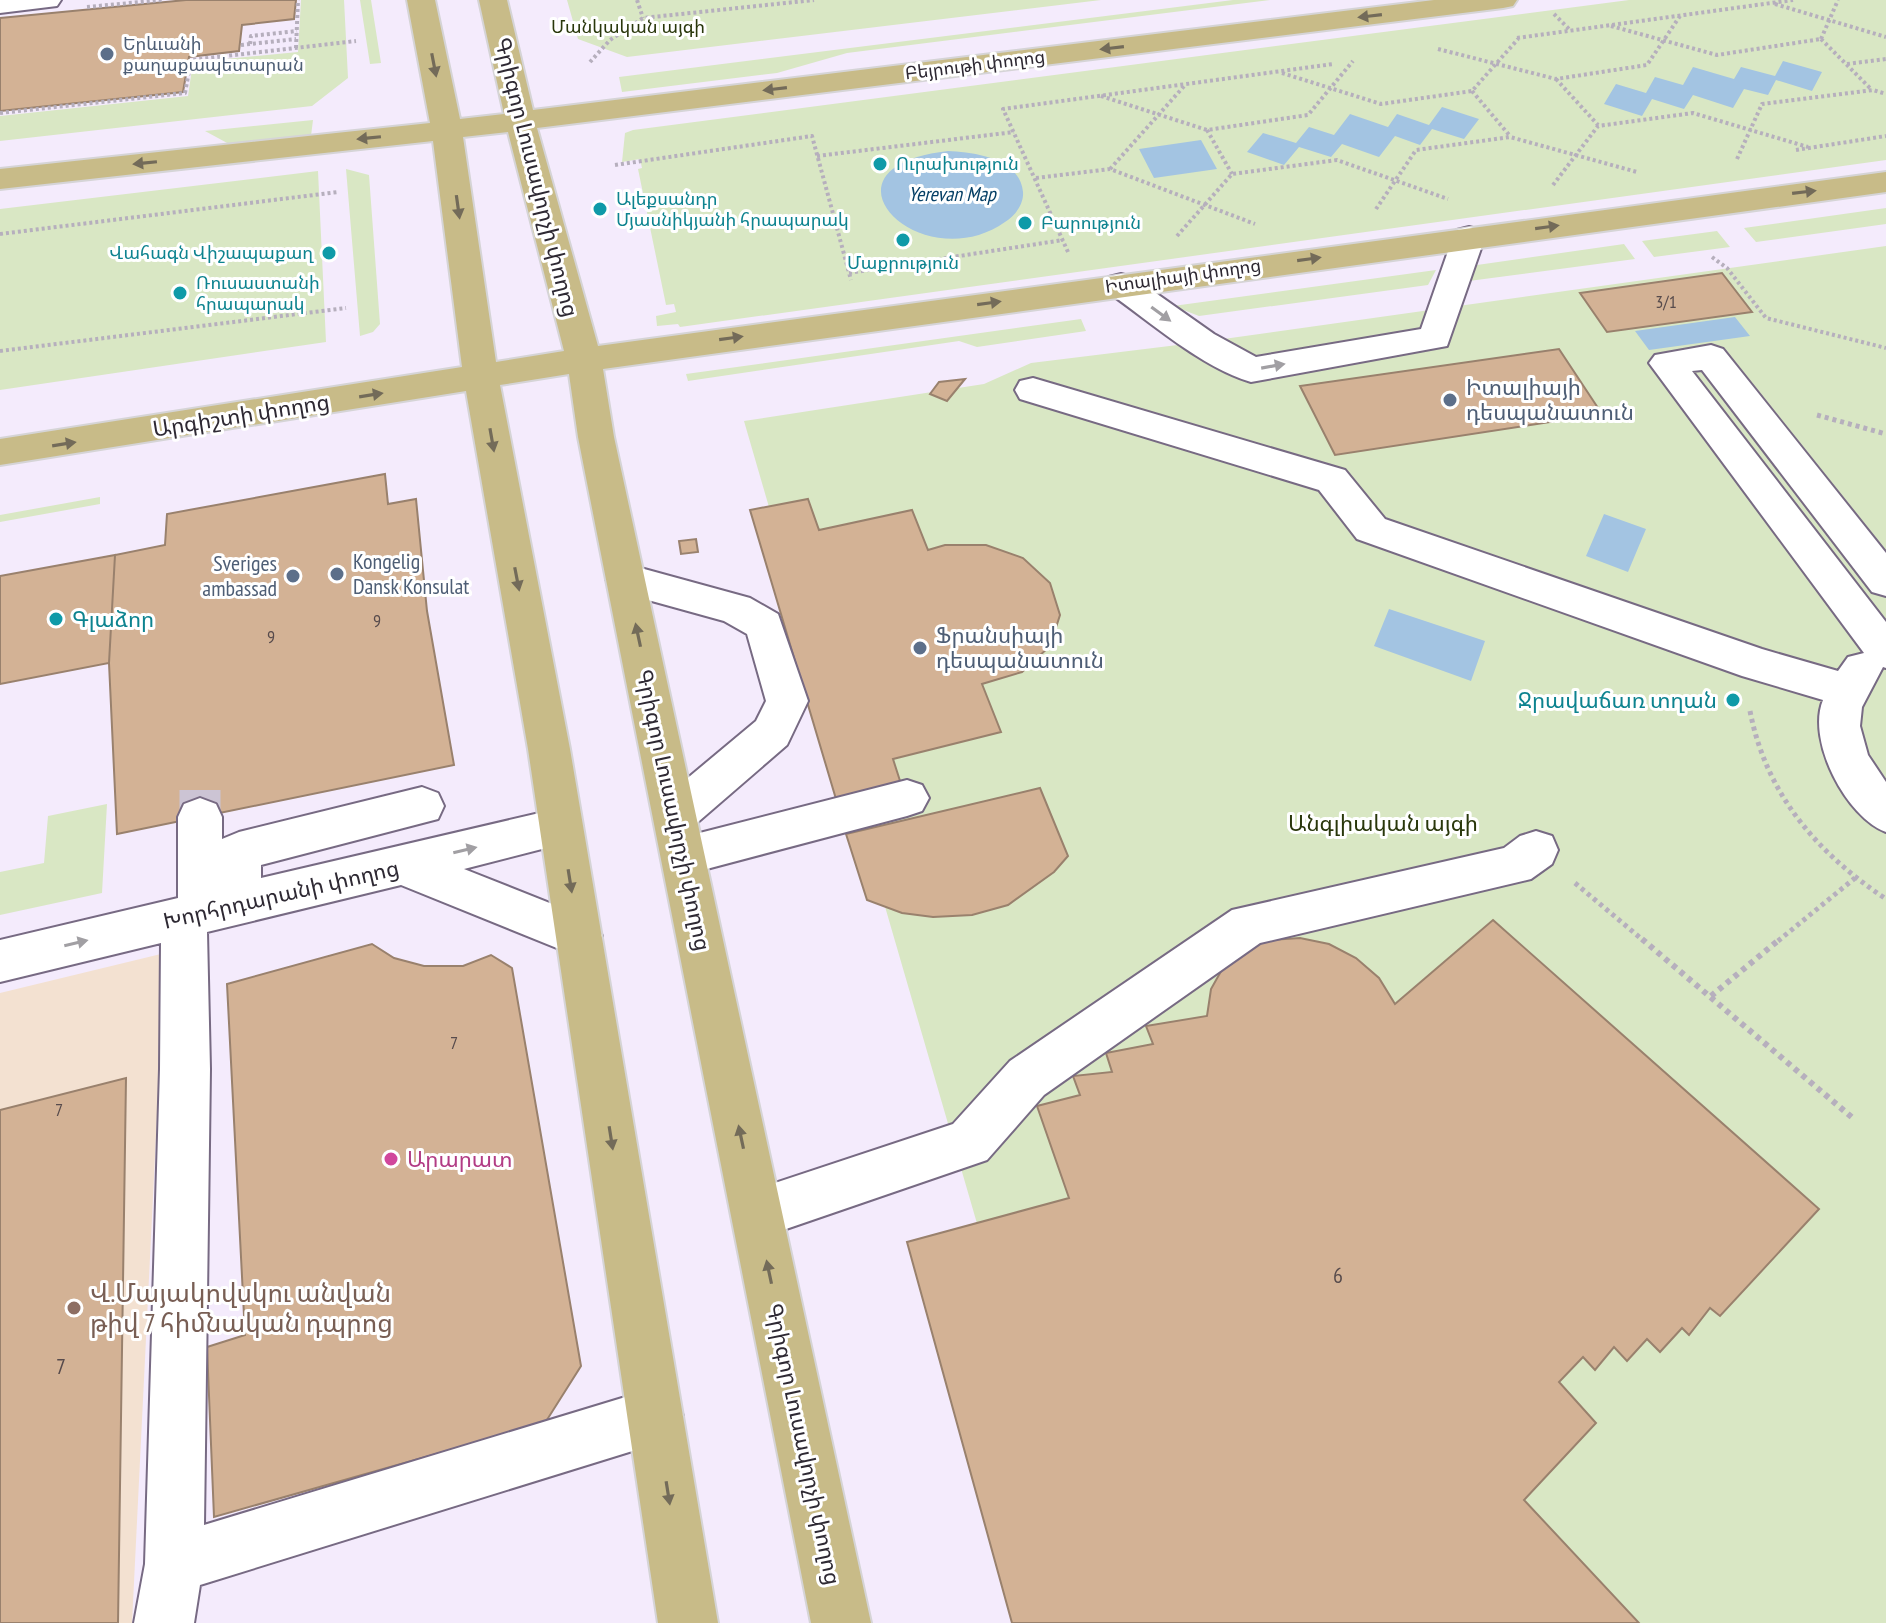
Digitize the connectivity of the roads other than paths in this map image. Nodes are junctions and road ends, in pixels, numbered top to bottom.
1 (47, 0) edge
2 (421, 0) edge
3 (493, 0) edge
4 (1503, 0) edge
5 (0, 5) edge
6 (520, 120) junction
7 (447, 130) junction
8 (8, 181) edge
9 (1886, 182) edge
10 (1469, 237) junction
11 (1121, 285) junction
12 (584, 360) junction
13 (481, 377) junction
14 (1033, 390) dead end
15 (0, 452) edge
16 (626, 579) junction
17 (1886, 581) edge
18 (1886, 654) edge
19 (1845, 690) junction
20 (907, 798) dead end
21 (422, 806) dead end
22 (1886, 813) edge
23 (200, 817) tunnel mouth
24 (561, 827) junction
25 (679, 835) junction
26 (1536, 850) road end
27 (402, 865) junction
28 (208, 911) junction
29 (579, 936) junction
30 (0, 961) edge
31 (757, 1213) junction
32 (655, 1416) junction
33 (174, 1564) junction
34 (164, 1623) edge
35 (688, 1623) edge
36 (841, 1623) edge

1 - 5 street
2 -> 7 main road
3 - 6 main road, Գրիգոր Լուսավորչի փողոց
4 -> 6 main road, Բեյրութի փողոց
6 - 7 main road, Բեյրութի փողոց
6 - 12 main road, Գրիգոր Լուսավորչի փողոց
7 -> 8 main road
7 -> 13 main road
10 -> 9 main road, Իտալիայի փողոց
11 -> 10 main road, Իտալիայի փողոց
11 -> 10 street
12 -> 11 main road, Իտալիայի փողոց
12 - 13 main road, Իտալիայի փողոց
12 - 16 main road, Գրիգոր Լուսավորչի փողոց
15 -> 13 main road, Արգիշտի փողոց
13 -> 24 main road
14 - 19 street
25 -> 16 main road, Գրիգոր Լուսավորչի փողոց
16 - 25 street
17 - 18 street
18 - 19 street
19 - 22 street
20 - 25 street
21 - 28 street
23 - 28 street
27 -> 24 street, Խորհրդարանի փողոց
24 -> 29 main road
31 -> 25 main road, Գրիգոր Լուսավորչի փողոց
26 - 31 street
27 - 28 street, Խորհրդարանի փողոց
27 - 29 street
30 -> 28 street, Խորհրդարանի փողոց
28 - 33 street
29 -> 32 main road
36 -> 31 main road, Գրիգոր Լուսավորչի փողոց
32 - 33 street
32 -> 35 main road
33 - 34 street

